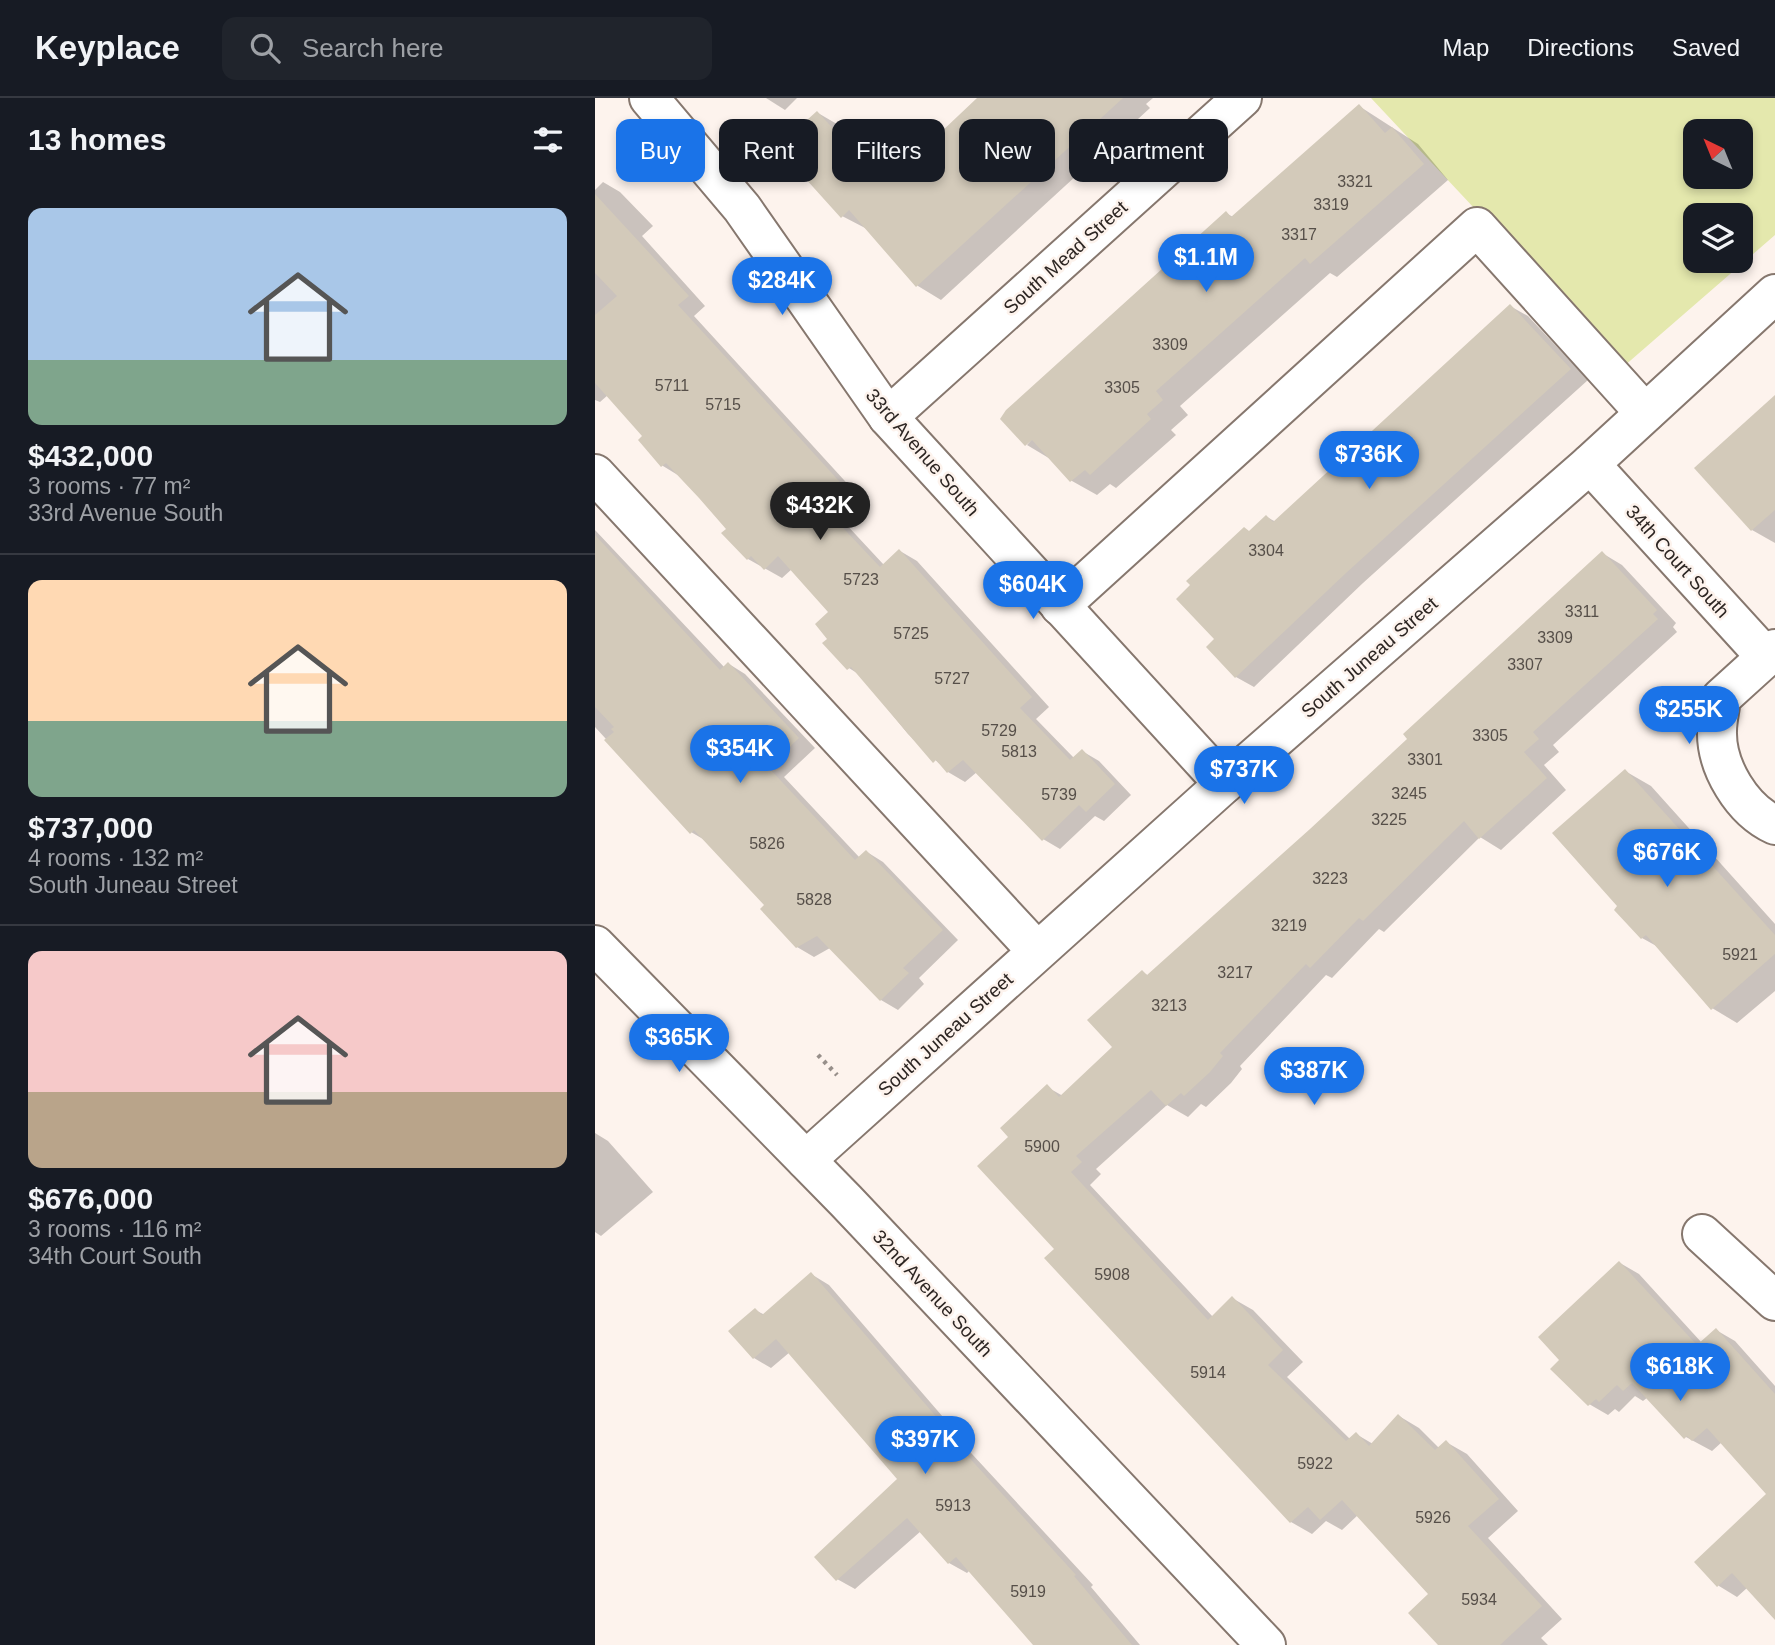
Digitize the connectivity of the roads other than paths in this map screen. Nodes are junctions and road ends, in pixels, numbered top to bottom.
1 (649, 98) edge
2 (1242, 98) edge
3 (1775, 294) edge
4 (1645, 413) junction
5 (887, 417) junction
6 (1590, 464) junction
7 (595, 474) edge
8 (1060, 606) junction
9 (1770, 653) edge
10 (1224, 784) junction
11 (1775, 825) edge
12 (595, 945) edge
13 (1037, 951) junction
14 (806, 1160) junction
15 (1702, 1234) dead end
16 (1775, 1301) edge
17 (1266, 1645) edge

1 - 5 street, 33rd Avenue South
2 - 5 street, South Mead Street
3 - 4 street, South Juneau Street
4 - 6 street, South Juneau Street
4 - 8 street
5 - 8 street, 33rd Avenue South
6 - 9 street, 34th Court South
6 - 10 street, South Juneau Street
7 - 13 street
8 - 10 street, 33rd Avenue South
9 - 11 street, 34th Court South
10 - 13 street, South Juneau Street
12 - 14 street, 32nd Avenue South
13 - 14 street, South Juneau Street
14 - 17 street, 32nd Avenue South
15 - 16 street

